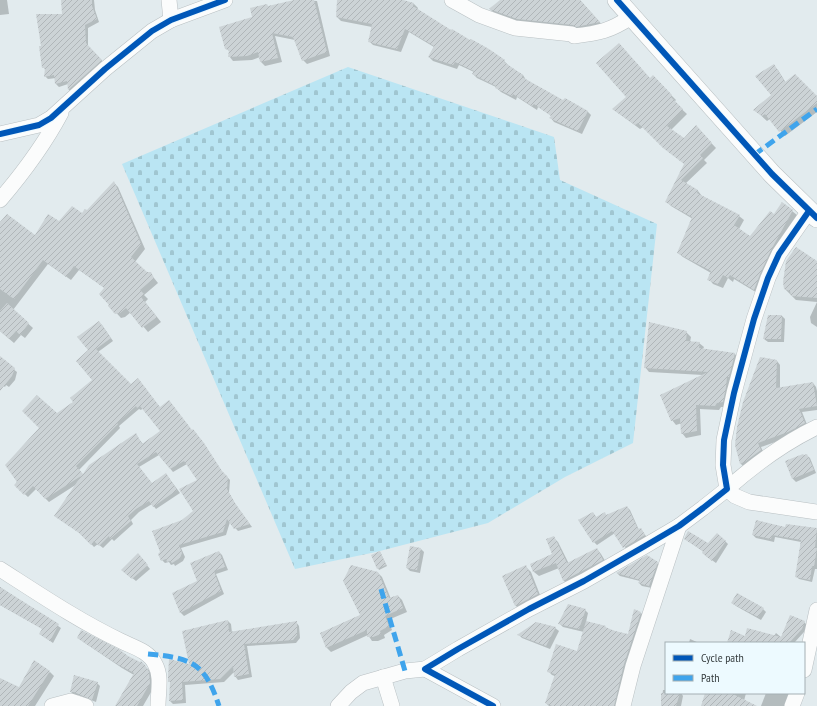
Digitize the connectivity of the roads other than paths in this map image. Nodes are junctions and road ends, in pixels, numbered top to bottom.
1 (169, 0) edge
2 (224, 0) edge
3 (452, 0) edge
4 (617, 0) edge
5 (631, 17) junction
6 (171, 20) junction
7 (63, 108) junction
8 (0, 134) edge
9 (0, 200) edge
10 (813, 215) edge
11 (817, 427) edge
12 (726, 488) junction
13 (817, 512) edge
14 (679, 526) junction
15 (0, 569) edge
16 (817, 610) edge
17 (805, 665) edge
18 (425, 669) junction
19 (383, 677) junction
20 (797, 694) edge
21 (52, 706) edge
22 (86, 706) edge
23 (158, 706) edge
24 (338, 706) edge
25 (392, 706) edge
26 (493, 706) edge
27 (623, 706) edge
28 (792, 706) edge

1 - 6 street
2 - 6 street
3 - 5 street
4 - 5 street
5 - 10 street
6 - 7 street
7 - 8 street
7 - 9 street
10 - 12 street
11 - 12 street
12 - 13 street
12 - 14 street
14 - 18 street
14 - 27 street
15 - 23 street
16 - 17 street
18 - 19 street
18 - 26 street
19 - 24 street
19 - 25 street
20 - 28 street
21 - 22 street

